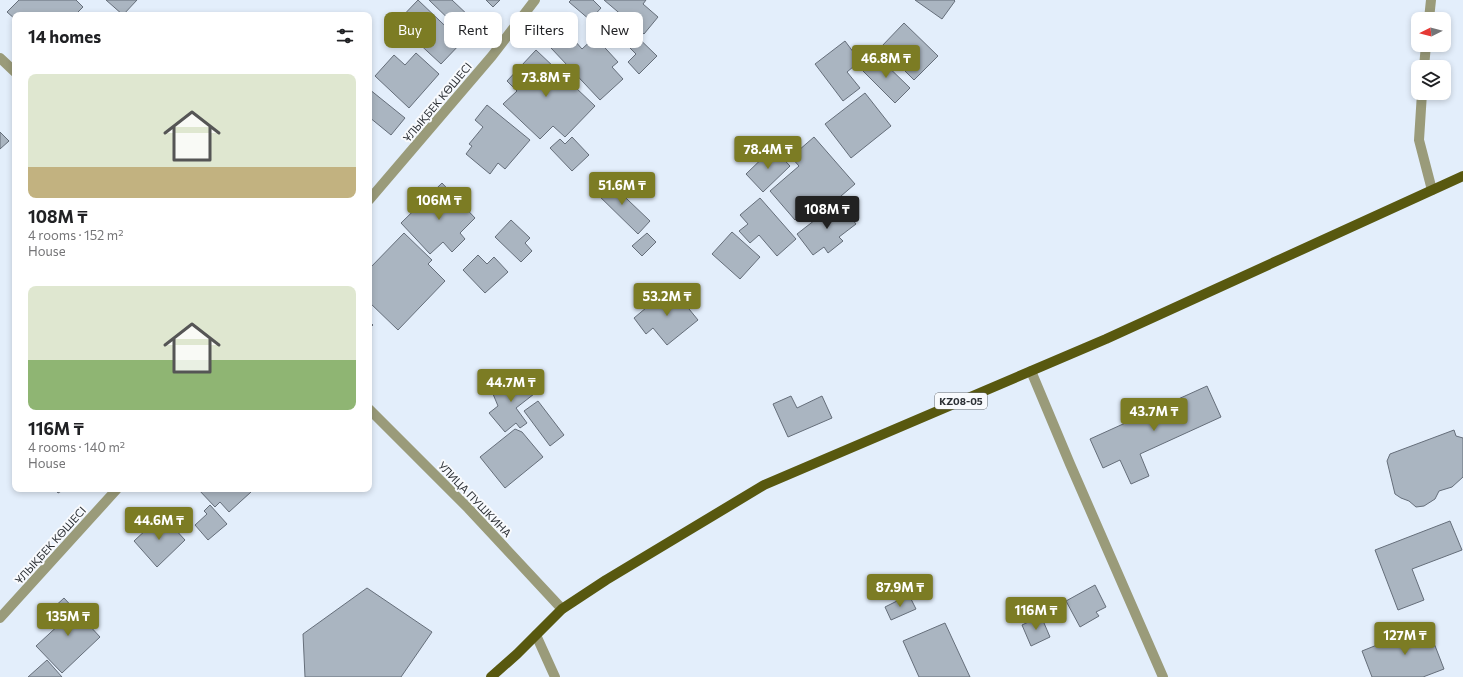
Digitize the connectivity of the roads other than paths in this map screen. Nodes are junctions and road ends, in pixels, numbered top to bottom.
1 (535, 0) edge
2 (1431, 0) edge
3 (1430, 12) edge
4 (0, 58) edge
5 (12, 69) edge
6 (1422, 100) edge
7 (1463, 176) edge
8 (1432, 190) junction
9 (372, 196) edge
10 (1032, 371) junction
11 (372, 411) edge
12 (114, 492) edge
13 (562, 609) junction
14 (0, 618) edge
15 (536, 635) junction
16 (490, 677) edge
17 (555, 677) edge
18 (1164, 677) edge

1 - 9 street, ҰЛЫҚБЕК КӨШЕСІ
2 - 3 street
4 - 5 street
6 - 8 street
7 - 8 main road, KZ08-05
8 - 10 main road, KZ08-05
10 - 13 main road, KZ08-05
10 - 18 street
11 - 13 street, УЛИЦА ПУШКИНА
12 - 14 street, ҰЛЫҚБЕК КӨШЕСІ
13 - 15 main road, KZ08-05
15 - 16 main road, KZ08-05
15 - 17 street

